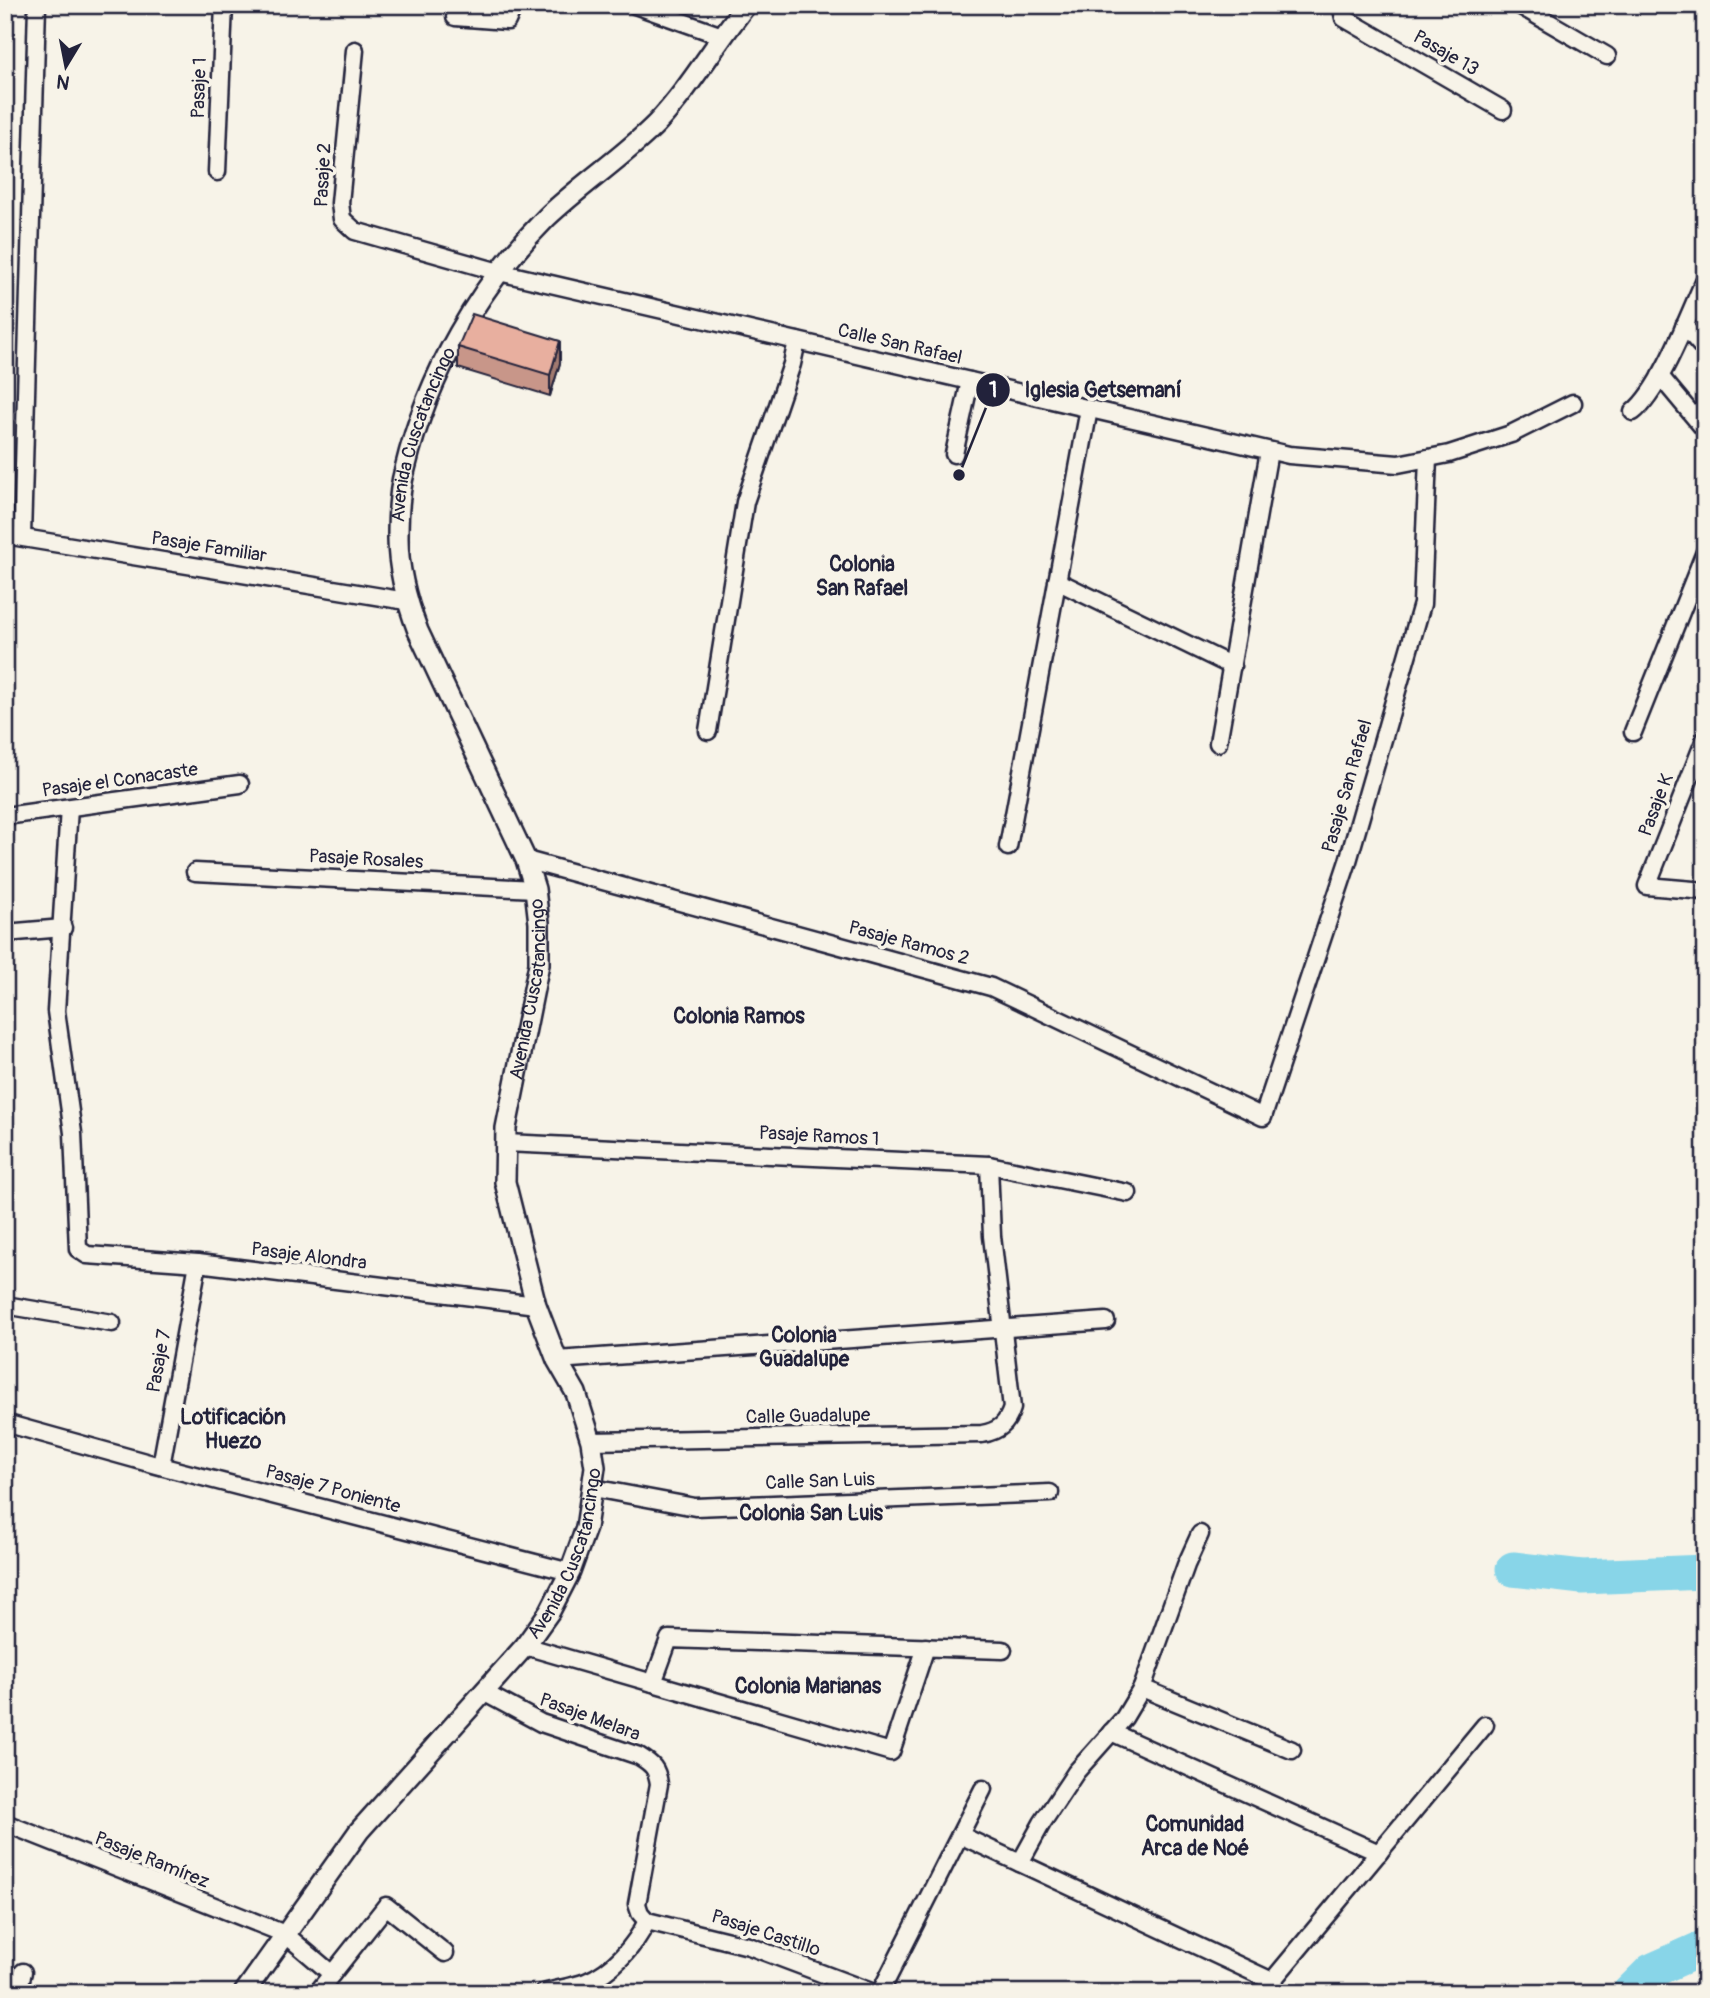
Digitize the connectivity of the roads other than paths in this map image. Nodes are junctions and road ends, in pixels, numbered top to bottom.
1 (37, 5) edge
2 (224, 5) edge
3 (513, 5) edge
4 (635, 5) edge
5 (746, 5) edge
6 (1341, 5) edge
7 (1519, 5) edge
8 (455, 17) dead end
9 (722, 36) junction
10 (355, 50) dead end
11 (1607, 56) dead end
12 (1503, 110) dead end
13 (217, 172) dead end
14 (499, 272) junction
15 (1705, 279) edge
16 (1684, 326) junction
17 (797, 341) junction
18 (1705, 350) edge
19 (1660, 376) junction
20 (970, 382) junction
21 (1573, 403) dead end
22 (1089, 409) junction
23 (1633, 412) dead end
24 (1705, 430) edge
25 (1269, 451) junction
26 (954, 454) dead end
27 (1428, 458) junction
28 (5, 535) edge
29 (22, 537) junction
30 (1705, 552) edge
31 (1057, 581) junction
32 (406, 601) junction
33 (1232, 666) junction
34 (708, 731) dead end
35 (1633, 732) dead end
36 (1705, 739) edge
37 (1218, 743) dead end
38 (240, 784) dead end
39 (69, 808) junction
40 (5, 816) edge
41 (1008, 847) dead end
42 (526, 860) junction
43 (195, 872) dead end
44 (535, 889) junction
45 (1705, 891) edge
46 (63, 928) junction
47 (5, 933) edge
48 (1263, 1117) joint
49 (506, 1143) junction
50 (989, 1165) junction
51 (1128, 1193) dead end
52 (198, 1263) junction
53 (5, 1305) edge
54 (536, 1305) junction
55 (1106, 1321) dead end
56 (112, 1323) dead end
57 (1003, 1328) junction
58 (557, 1360) junction
59 (5, 1423) edge
60 (591, 1441) junction
61 (161, 1466) junction
62 (593, 1488) junction
63 (1050, 1493) dead end
64 (1200, 1534) dead end
65 (570, 1572) junction
66 (526, 1646) junction
67 (926, 1647) junction
68 (1003, 1650) dead end
69 (653, 1683) junction
70 (1142, 1688) junction
71 (485, 1693) junction
72 (1485, 1725) dead end
73 (1111, 1732) junction
74 (1292, 1749) dead end
75 (983, 1789) dead end
76 (5, 1824) edge
77 (960, 1835) junction
78 (1379, 1853) junction
79 (1020, 1863) junction
80 (645, 1920) junction
81 (285, 1934) junction
82 (445, 1953) dead end
83 (23, 1972) dead end
84 (332, 1974) junction
85 (18, 1993) edge
86 (244, 1993) edge
87 (317, 1993) edge
88 (543, 1993) edge
89 (874, 1993) edge
90 (880, 1993) edge

1 - 29 street
2 - 13 street, Pasaje 1
3 - 8 street
4 - 9 street
5 - 9 street, Avenida Cuscatancingo
6 - 12 street, Pasaje 13
7 - 11 street
9 - 14 street, Avenida Cuscatancingo
10 - 14 street, Pasaje 2
14 - 17 street, Calle San Rafael
14 - 32 street, Avenida Cuscatancingo
15 - 16 street
16 - 18 street
16 - 19 street
17 - 20 street, Calle San Rafael
17 - 34 street
19 - 23 street
19 - 24 street
20 - 22 street, Calle San Rafael
20 - 26 street
21 - 27 street, Calle San Rafael
22 - 25 street, Calle San Rafael
22 - 31 street
25 - 27 street, Calle San Rafael
25 - 33 street
27 - 48 street, Pasaje San Rafael
28 - 29 street, Pasaje Familiar
29 - 32 street, Pasaje Familiar
30 - 35 street
31 - 33 street
31 - 41 street
32 - 42 street, Avenida Cuscatancingo
33 - 37 street
36 - 45 street, Pasaje K
38 - 39 street, Pasaje el Conacaste
39 - 40 street, Pasaje el Conacaste
39 - 46 street
42 - 44 street, Avenida Cuscatancingo
42 - 48 street, Pasaje Ramos 2
43 - 44 street, Pasaje Rosales
44 - 49 street, Avenida Cuscatancingo
46 - 47 street
46 - 52 street, Pasaje Alondra
49 - 50 street, Pasaje Ramos 1
49 - 54 street, Avenida Cuscatancingo
50 - 51 street, Pasaje Ramos 1
50 - 57 street
52 - 54 street, Pasaje Alondra
52 - 61 street, Pasaje 7
53 - 56 street
54 - 58 street, Avenida Cuscatancingo
55 - 57 street
57 - 58 street
57 - 60 street, Calle Guadalupe
58 - 60 street, Avenida Cuscatancingo
59 - 61 street, Pasaje 7 Poniente
60 - 62 street, Avenida Cuscatancingo
61 - 65 street, Pasaje 7 Poniente
62 - 63 street, Calle San Luis
62 - 65 street, Avenida Cuscatancingo
64 - 70 street
65 - 66 street, Avenida Cuscatancingo
66 - 69 street
66 - 71 street, Avenida Cuscatancingo
67 - 68 street
67 - 69 street
67 - 69 street
70 - 73 street
70 - 74 street
71 - 80 street, Pasaje Melara
71 - 81 street, Avenida Cuscatancingo
72 - 78 street
73 - 78 street
73 - 79 street
75 - 77 street
76 - 81 street, Pasaje Ramírez
77 - 79 street
77 - 90 street
78 - 79 street
80 - 88 street
80 - 89 street, Pasaje Castillo
81 - 84 street, Pasaje Ramírez
81 - 86 street, Avenida Cuscatancingo
82 - 84 street
83 - 85 street
84 - 87 street

